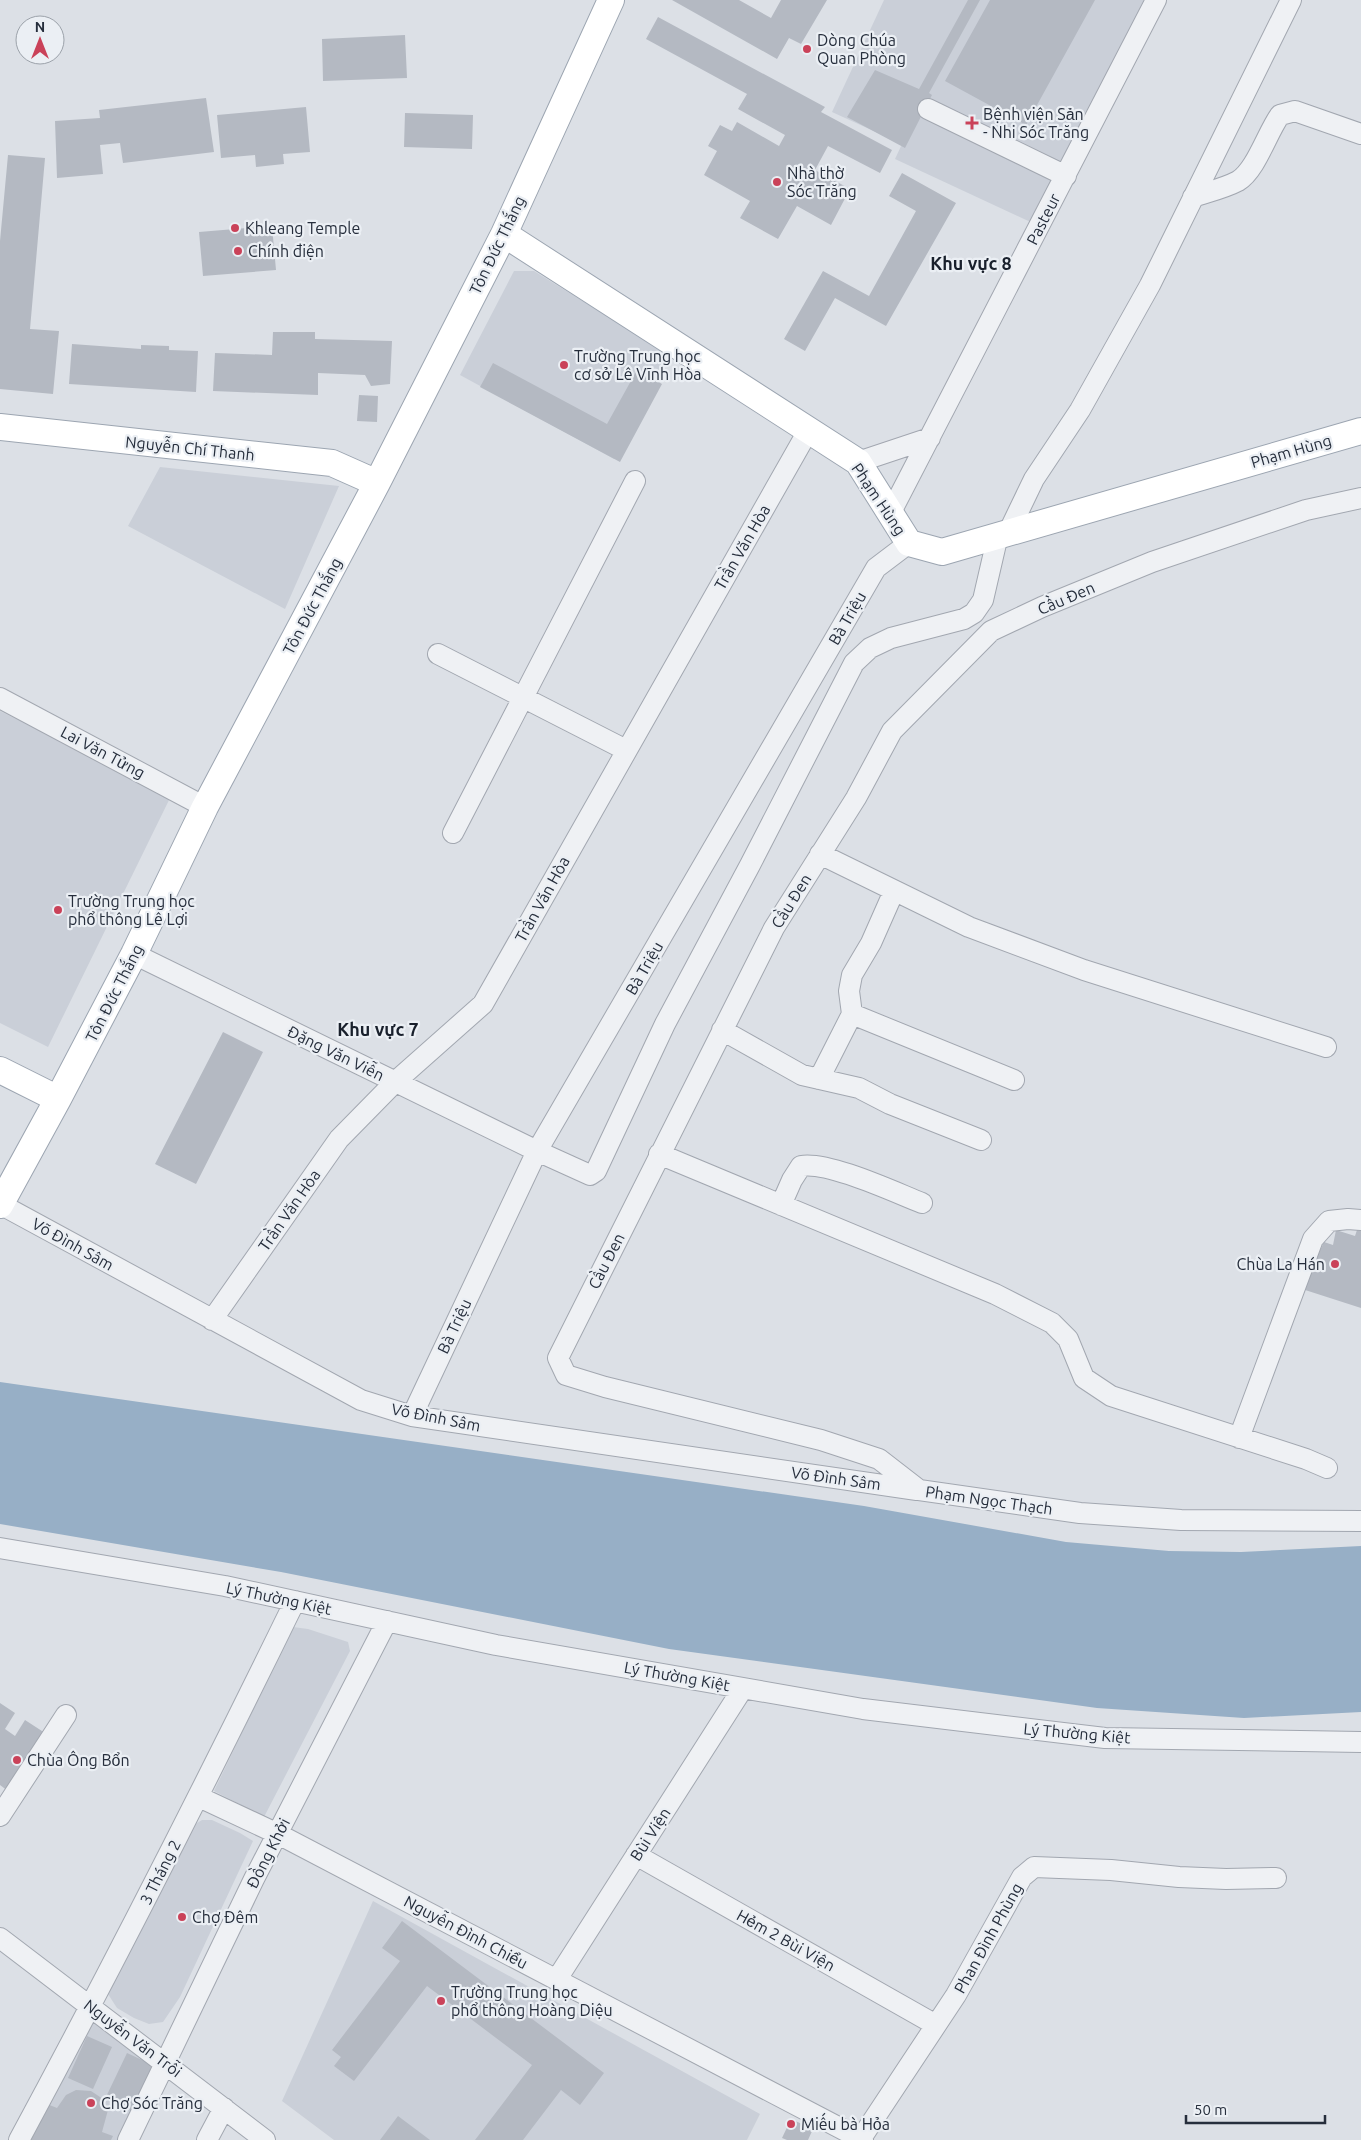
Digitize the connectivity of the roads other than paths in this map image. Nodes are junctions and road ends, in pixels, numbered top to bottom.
1 (611, 0) edge
2 (1156, 0) edge
3 (1291, 0) edge
4 (928, 109) dead end
5 (1361, 134) edge
6 (1066, 176) junction
7 (1193, 196) junction
8 (504, 234) junction
9 (0, 427) edge
10 (808, 431) junction
11 (1361, 431) edge
12 (930, 438) junction
13 (858, 462) junction
14 (635, 480) dead end
15 (377, 483) junction
16 (1361, 498) edge
17 (890, 514) junction
18 (1003, 534) junction
19 (909, 543) junction
20 (438, 654) dead end
21 (522, 697) junction
22 (0, 698) edge
23 (626, 750) junction
24 (205, 807) junction
25 (453, 834) dead end
26 (820, 854) junction
27 (894, 891) junction
28 (134, 954) junction
29 (852, 1014) junction
30 (722, 1030) junction
31 (1326, 1046) dead end
32 (0, 1070) edge
33 (819, 1079) junction
34 (1014, 1080) dead end
35 (395, 1082) junction
36 (58, 1099) junction
37 (981, 1140) dead end
38 (537, 1152) junction
39 (659, 1154) junction
40 (922, 1203) dead end
41 (0, 1204) edge
42 (781, 1205) junction
43 (1361, 1220) edge
44 (212, 1320) junction
45 (558, 1358) joint
46 (412, 1416) junction
47 (1239, 1438) junction
48 (1327, 1468) dead end
49 (918, 1490) junction
50 (1361, 1521) edge
51 (0, 1548) edge
52 (296, 1602) junction
53 (387, 1621) junction
54 (743, 1688) junction
55 (66, 1715) dead end
56 (1361, 1742) edge
57 (199, 1797) junction
58 (0, 1816) edge
59 (278, 1834) junction
60 (636, 1856) junction
61 (1276, 1878) dead end
62 (0, 1938) edge
63 (557, 1980) junction
64 (91, 2006) junction
65 (936, 2025) junction
66 (166, 2064) junction
67 (224, 2108) junction
68 (19, 2140) edge
69 (128, 2140) edge
70 (207, 2140) edge
71 (265, 2140) edge
72 (861, 2140) edge

1 - 8 main road, Tôn Đức Thắng
2 - 6 street, Pasteur
3 - 7 street
4 - 6 street
5 - 7 street
6 - 12 street, Pasteur
7 - 18 street
8 - 10 main road, Phạm Hùng
8 - 15 main road, Tôn Đức Thắng
9 - 15 main road, Nguyễn Chí Thanh
10 - 13 main road, Phạm Hùng
10 - 23 street, Trần Văn Hòa
11 - 18 main road, Phạm Hùng
12 - 13 street
12 - 17 street, Pasteur
13 - 17 main road, Phạm Hùng
14 - 21 street
15 - 24 main road, Tôn Đức Thắng
16 - 26 street, Cầu Đen
17 - 19 main road, Phạm Hùng
18 - 19 main road, Phạm Hùng
18 - 38 street, Đặng Văn Viễn
19 - 38 street, Bà Triệu
20 - 21 street
21 - 23 street
21 - 25 street
22 - 24 street, Lai Văn Tửng
23 - 35 street, Trần Văn Hòa
24 - 28 main road, Tôn Đức Thắng
26 - 27 street
26 - 30 street, Cầu Đen
27 - 29 street
27 - 31 street
28 - 35 street, Đặng Văn Viễn
28 - 36 main road, Tôn Đức Thắng
29 - 33 street
29 - 34 street
30 - 33 street
30 - 39 street, Cầu Đen
32 - 36 main road
33 - 37 street
35 - 38 street, Đặng Văn Viễn
35 - 44 street, Trần Văn Hòa
36 - 41 main road, Tôn Đức Thắng
38 - 46 street, Bà Triệu
39 - 42 street
39 - 45 street, Cầu Đen
40 - 42 street
41 - 44 street, Võ Đình Sâm
42 - 47 street
43 - 47 street
44 - 46 street, Võ Đình Sâm
45 - 49 street, Phạm Ngọc Thạch
46 - 49 street, Võ Đình Sâm
47 - 48 street
49 - 50 street, Phạm Ngọc Thạch
51 - 52 street, Lý Thường Kiệt
52 - 53 street, Lý Thường Kiệt
52 - 57 street, 3 Tháng 2
53 - 54 street, Lý Thường Kiệt
53 - 59 street, Đồng Khởi
54 - 56 street, Lý Thường Kiệt
54 - 60 street, Bùi Viện
55 - 58 street
57 - 59 street, Nguyễn Đình Chiểu
57 - 64 street, 3 Tháng 2
59 - 63 street, Nguyễn Đình Chiểu
59 - 66 street, Đồng Khởi
60 - 63 street, Bùi Viện
60 - 65 street, Hẻm 2 Bùi Viện
61 - 65 street, Phan Đình Phùng
62 - 64 street, Nguyễn Văn Trỗi
63 - 72 street, Nguyễn Đình Chiểu
64 - 66 street, Nguyễn Văn Trỗi
64 - 68 street, 3 Tháng 2
65 - 72 street, Phan Đình Phùng
66 - 67 street, Nguyễn Văn Trỗi
66 - 69 street, Đồng Khởi
67 - 70 street
67 - 71 street, Nguyễn Văn Trỗi

